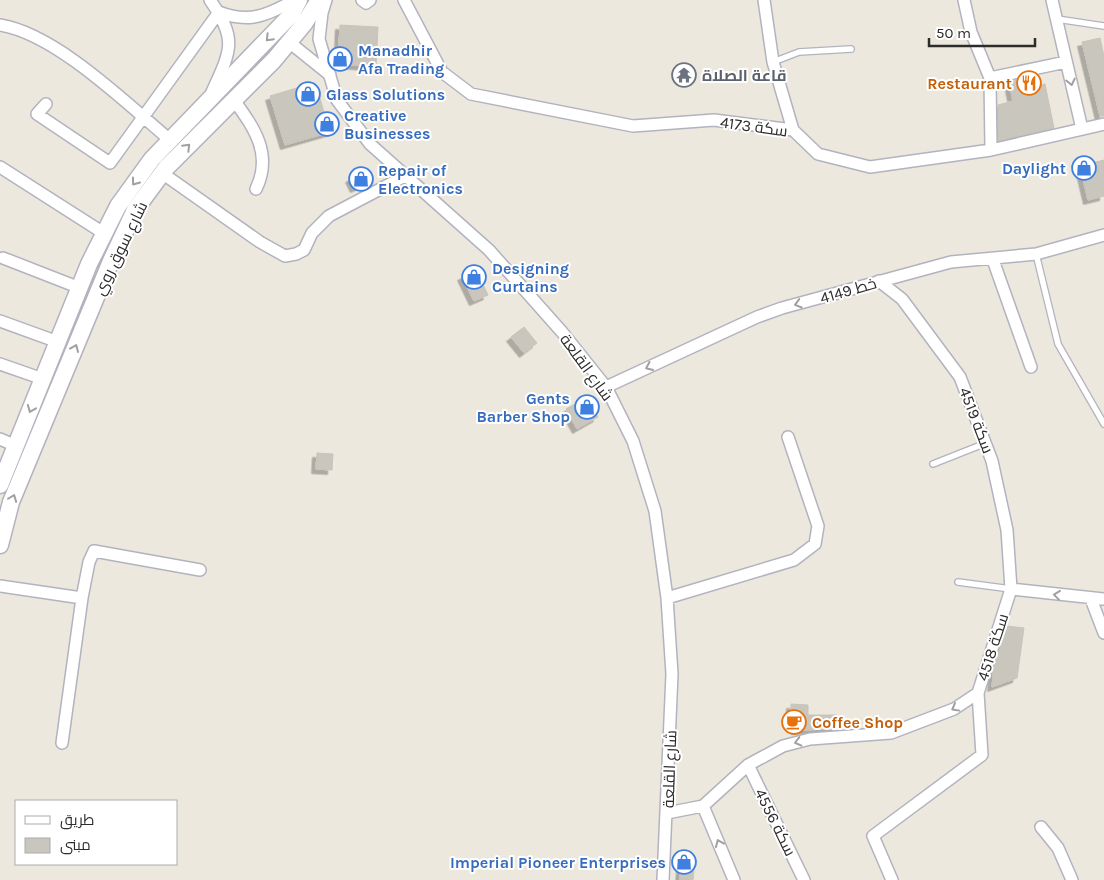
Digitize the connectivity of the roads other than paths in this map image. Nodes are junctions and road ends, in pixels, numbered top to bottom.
1 (210, 0) edge
2 (295, 0) edge
3 (299, 0) edge
4 (319, 0) edge
5 (326, 0) edge
6 (362, 0) edge
7 (370, 0) edge
8 (404, 0) edge
9 (764, 0) edge
10 (964, 0) edge
11 (1052, 0) edge
12 (219, 12) junction
13 (1056, 19) junction
14 (0, 25) edge
15 (1104, 26) edge
16 (289, 42) junction
17 (851, 49) dead end
18 (773, 62) junction
19 (1066, 62) junction
20 (330, 75) junction
21 (990, 78) junction
22 (234, 100) junction
23 (208, 101) junction
24 (46, 104) dead end
25 (143, 117) junction
26 (1104, 124) edge
27 (1082, 129) junction
28 (793, 130) junction
29 (170, 140) junction
30 (991, 150) junction
31 (0, 167) edge
32 (162, 173) junction
33 (405, 176) junction
34 (256, 189) dead end
35 (105, 234) junction
36 (1104, 234) edge
37 (1036, 254) junction
38 (3, 258) dead end
39 (993, 260) junction
40 (879, 281) junction
41 (80, 288) junction
42 (0, 322) edge
43 (58, 342) junction
44 (0, 364) edge
45 (1031, 367) dead end
46 (43, 379) junction
47 (606, 387) junction
48 (1104, 424) edge
49 (788, 437) dead end
50 (0, 439) edge
51 (986, 443) junction
52 (16, 446) junction
53 (933, 464) dead end
54 (2, 477) edge
55 (0, 545) edge
56 (200, 570) dead end
57 (958, 582) dead end
58 (0, 586) edge
59 (1011, 589) junction
60 (82, 598) junction
61 (667, 598) junction
62 (1091, 599) junction
63 (1104, 600) edge
64 (1104, 633) edge
65 (978, 693) junction
66 (62, 743) dead end
67 (748, 765) junction
68 (704, 806) junction
69 (667, 813) junction
70 (1041, 827) dead end
71 (663, 880) edge
72 (734, 880) edge
73 (804, 880) edge
74 (892, 880) edge
75 (1072, 880) edge

1 - 12 street
2 - 12 street
3 -> 23 main road, شارع سوق روي
4 - 16 main road, شارع سوق روي
5 - 20 street, شارع القلعة
6 - 7 street
8 - 28 street, سكة 4173
9 - 18 street
10 - 21 street
11 - 13 street
12 - 23 street
12 - 25 street
13 - 15 lane
13 - 19 street
14 - 25 street
16 - 20 street
16 - 22 main road, شارع سوق روي
17 - 18 lane
18 - 28 street
19 - 21 street
19 -> 27 street
20 - 33 street, شارع القلعة
21 - 30 street
32 -> 22 main road, شارع سوق روي
22 - 34 street
23 - 29 main road, شارع سوق روي
24 - 25 street
25 - 29 street
26 - 27 street, سكة 4173
27 - 30 street, سكة 4173
28 - 30 street, سكة 4173
29 -> 35 main road, شارع سوق روي
31 - 35 street
32 - 33 street
55 -> 32 main road, شارع سوق روي
33 - 47 street, شارع القلعة
35 - 41 main road, شارع سوق روي
36 - 37 street, 4149 خط
37 - 39 street, 4149 خط
37 - 48 lane
38 - 41 street
39 - 40 street, 4149 خط
39 - 45 street
40 -> 47 street, 4149 خط
40 - 51 street, سكة 4519
41 - 43 main road, شارع سوق روي
42 - 43 street
43 - 46 main road, شارع سوق روي
44 - 46 street
46 -> 52 main road, شارع سوق روي
47 - 61 street, شارع القلعة
49 - 61 street
50 - 52 street
51 - 53 lane
51 - 59 street, سكة 4519
52 - 54 main road, شارع سوق روي
56 - 60 street
57 - 59 lane
58 - 60 street
62 -> 59 street
59 - 65 street, سكة 4518
60 - 66 street
61 - 69 street, شارع القلعة
62 - 63 street
62 - 64 street
65 -> 67 street, سكة 4518
65 - 74 street
67 - 68 street, سكة 4518
67 - 73 street, سكة 4556
68 - 69 street
72 -> 68 street
69 - 71 street, شارع القلعة
70 - 75 street

